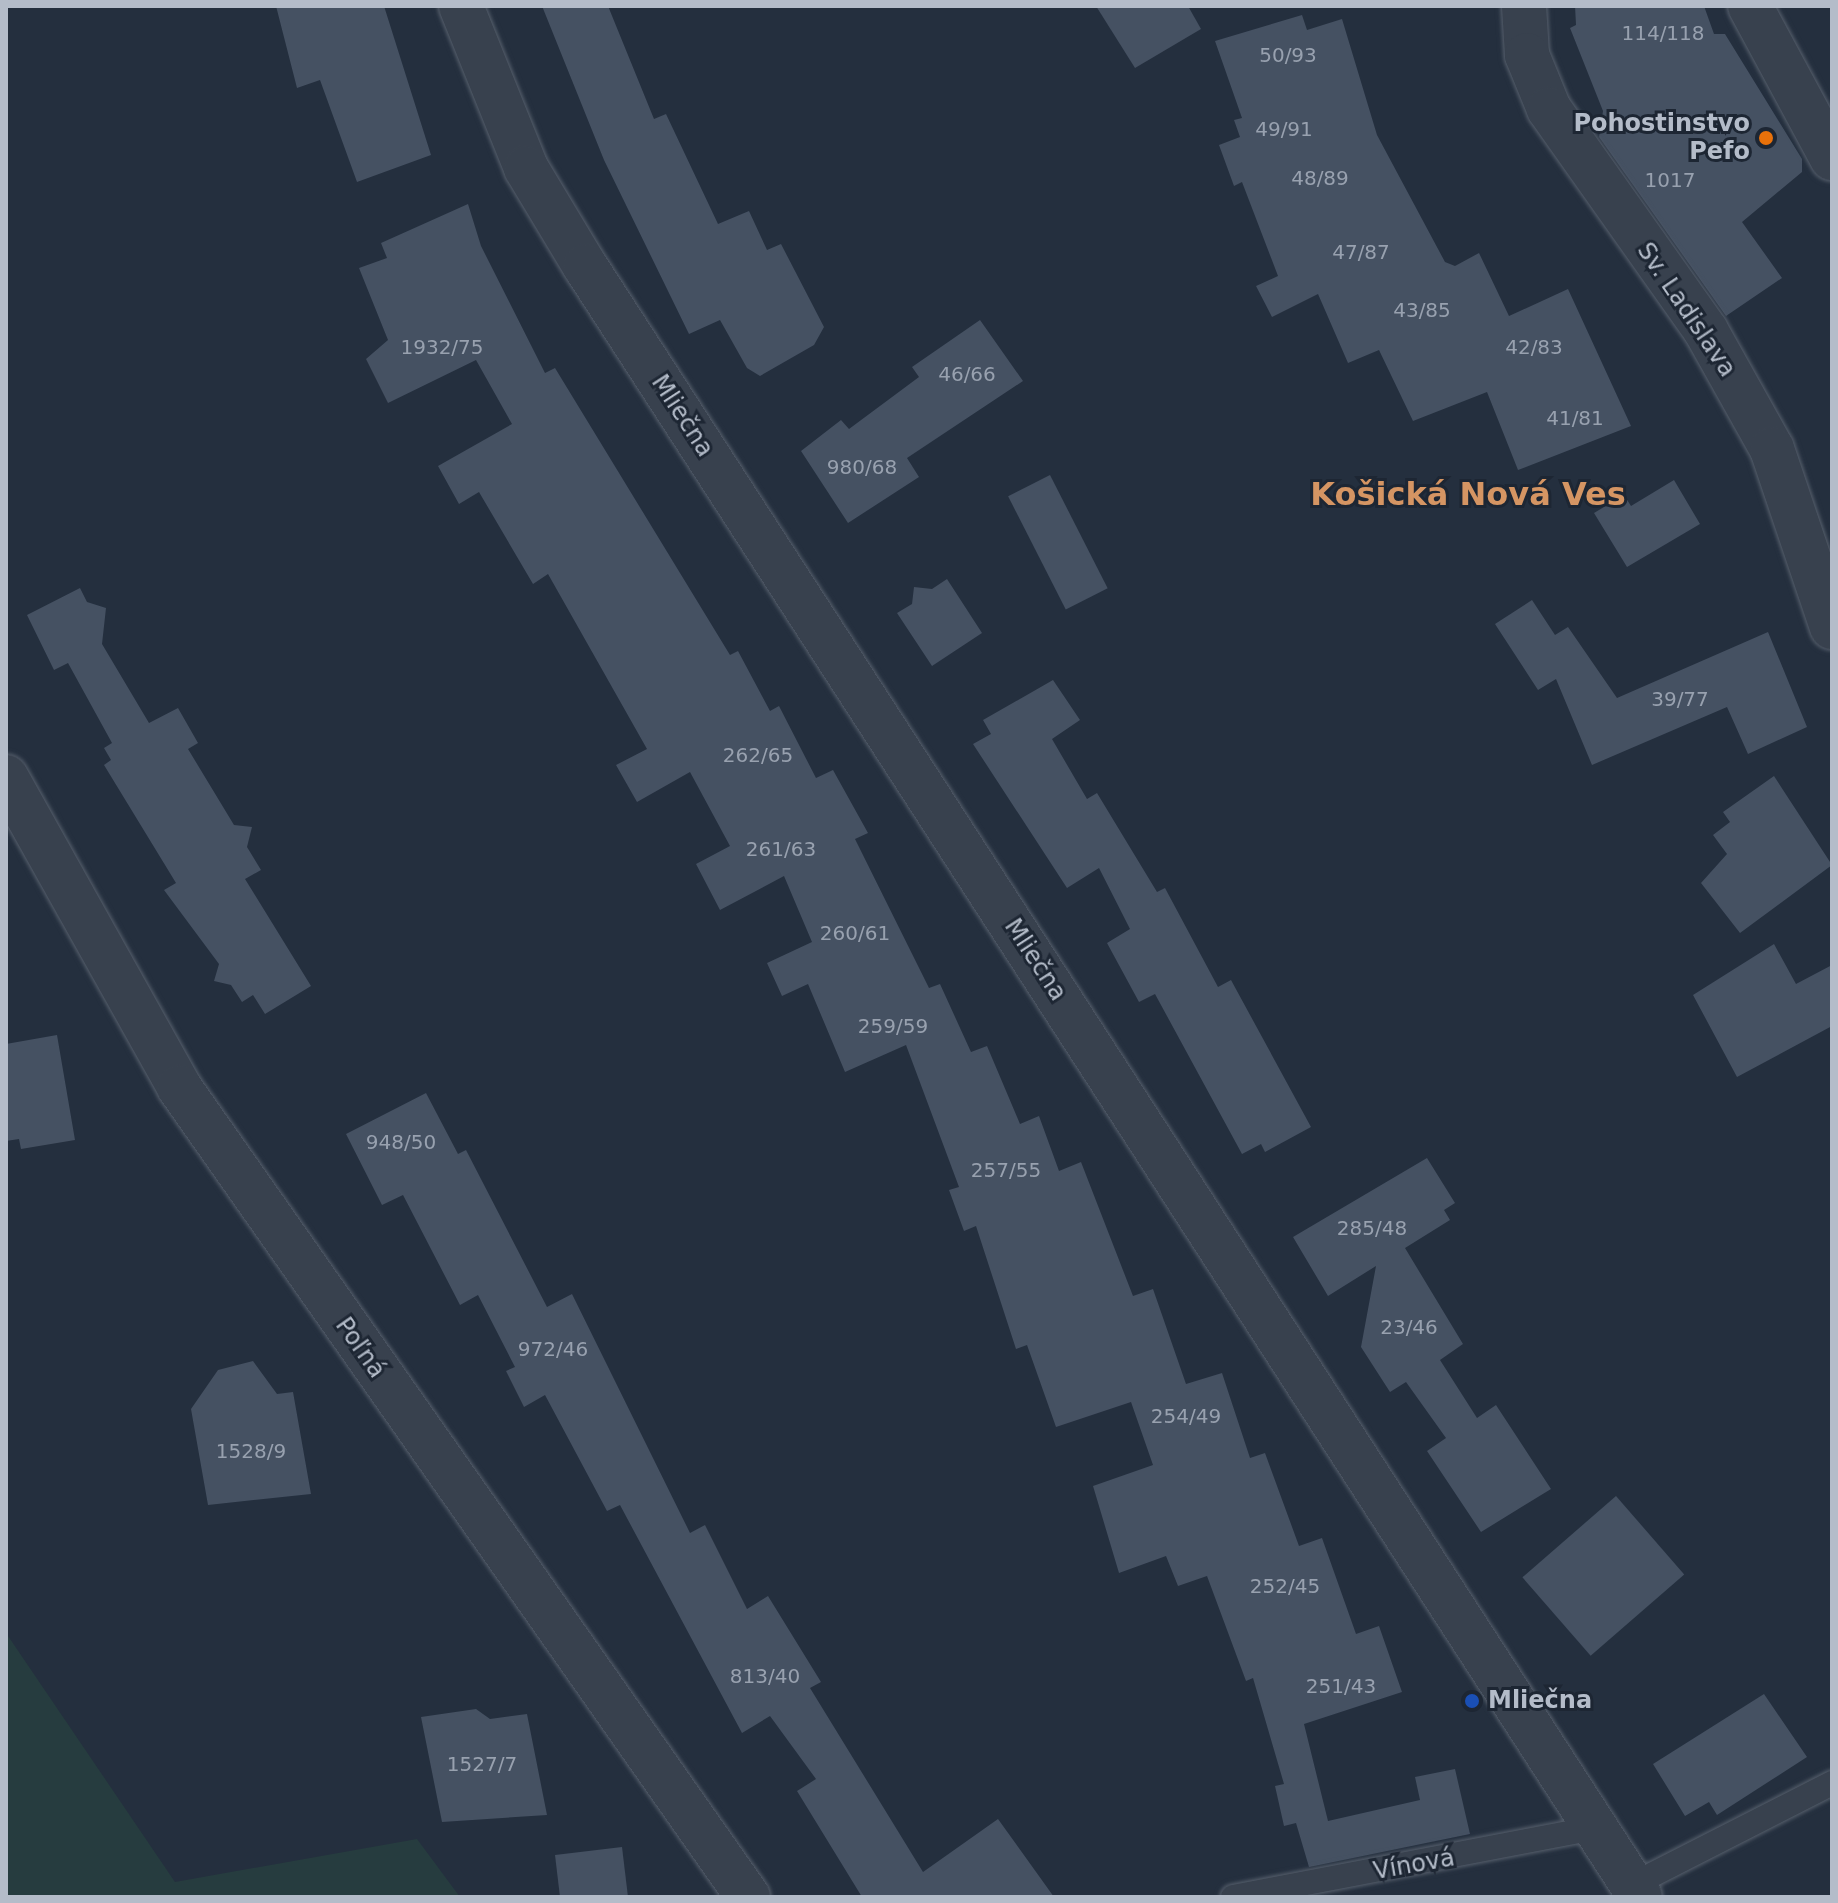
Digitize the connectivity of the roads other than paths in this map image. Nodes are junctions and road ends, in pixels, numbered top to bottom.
1 (461, 6) edge
2 (1524, 6) edge
3 (1750, 6) edge
4 (1832, 158) edge
5 (1832, 627) edge
6 (6, 777) edge
7 (1832, 1783) edge
8 (1594, 1828) junction
9 (1636, 1891) edge
10 (748, 1897) edge
11 (1233, 1897) edge

1 - 8 street, Mliečna
2 - 5 street, Sv. Ladislava
3 - 4 street
6 - 10 street, Poľná
7 - 9 lane
8 - 9 street, Mliečna
8 - 11 lane, Vínová

